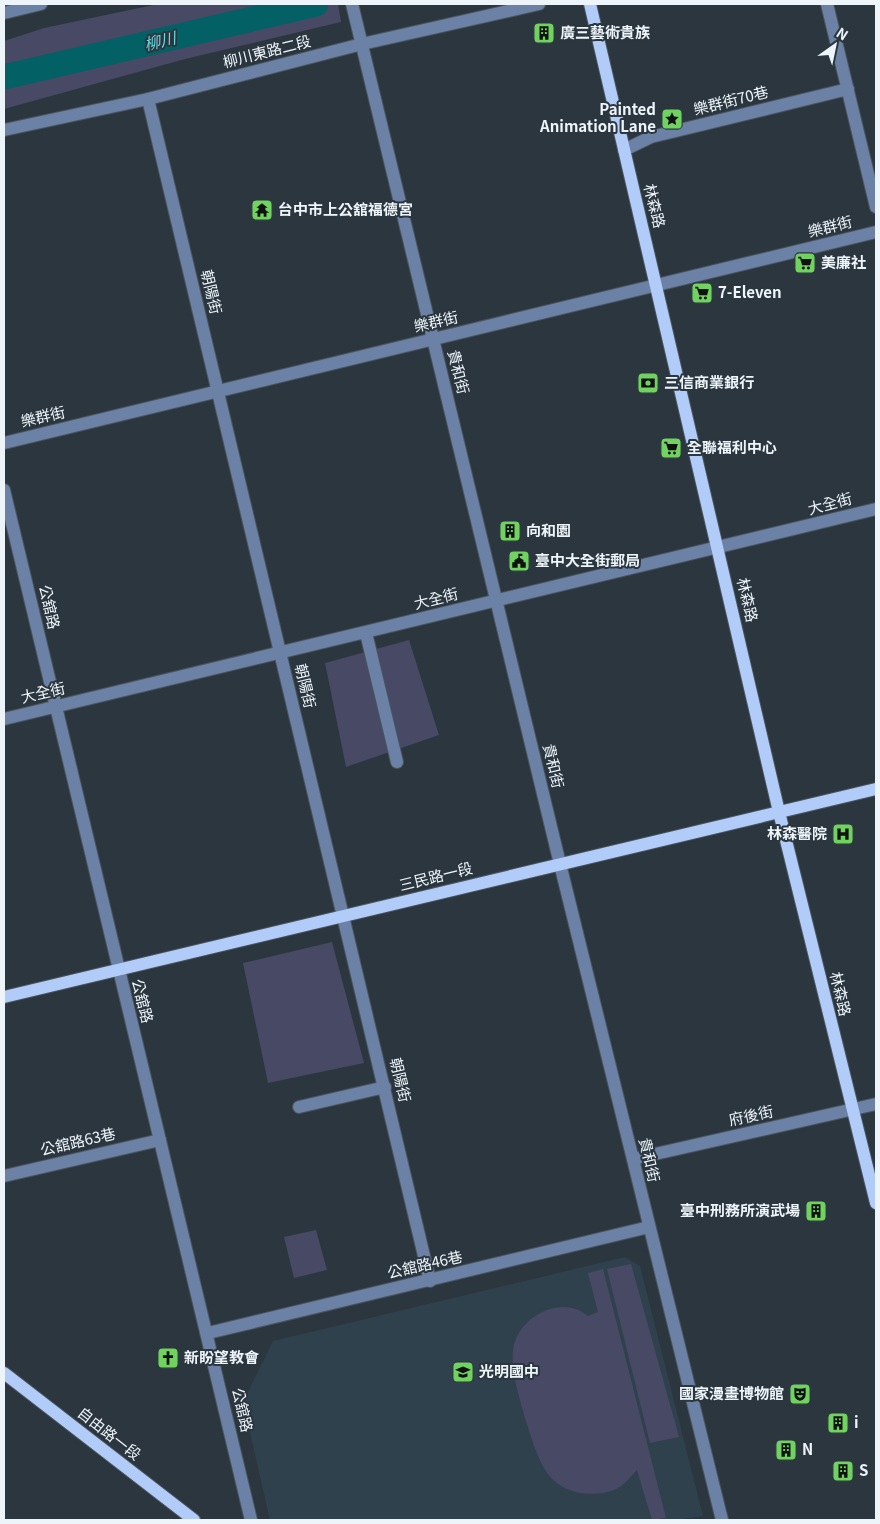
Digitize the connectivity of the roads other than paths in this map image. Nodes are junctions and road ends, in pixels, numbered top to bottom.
1 (352, 4) edge
2 (539, 4) edge
3 (590, 4) edge
4 (827, 4) edge
5 (34, 5) edge
6 (4, 13) edge
7 (362, 44) junction
8 (848, 89) junction
9 (148, 99) junction
10 (4, 130) edge
11 (624, 150) junction
12 (876, 207) edge
13 (876, 232) edge
14 (657, 285) junction
15 (434, 339) junction
16 (218, 391) junction
17 (4, 443) edge
18 (4, 490) edge
19 (876, 509) edge
20 (718, 548) junction
21 (497, 601) junction
22 (366, 633) junction
23 (281, 653) junction
24 (56, 707) junction
25 (4, 719) edge
26 (397, 762) dead end
27 (876, 789) edge
28 (779, 812) junction
29 (560, 864) junction
30 (343, 916) junction
31 (118, 970) junction
32 (4, 998) edge
33 (385, 1087) junction
34 (876, 1104) edge
35 (299, 1107) dead end
36 (852, 1109) junction
37 (160, 1140) junction
38 (633, 1159) junction
39 (4, 1176) edge
40 (876, 1203) edge
41 (648, 1227) junction
42 (430, 1281) junction
43 (208, 1333) junction
44 (4, 1373) edge
45 (194, 1520) edge
46 (251, 1520) edge
47 (722, 1520) edge

1 - 7 street, 貴和街
2 - 7 street, 柳川東路二段
3 - 11 main road, 林森路
4 - 8 street
5 - 6 street
7 - 9 street, 柳川東路二段
7 - 15 street, 貴和街
8 - 11 street, 樂群街70巷
8 - 12 street
9 - 10 street, 柳川東路二段
9 - 16 street, 朝陽街
11 - 14 main road, 林森路
13 - 14 street, 樂群街
14 - 15 street, 樂群街
14 - 20 main road, 林森路
15 - 16 street, 樂群街
15 - 21 street, 貴和街
16 - 17 street, 樂群街
16 - 23 street, 朝陽街
18 - 24 street, 公舘路
19 - 20 street, 大全街
20 - 21 street, 大全街
20 - 28 main road, 林森路
21 - 22 street, 大全街
21 - 29 street, 貴和街
22 - 23 street, 大全街
22 - 26 street
23 - 24 street, 大全街
23 - 30 street, 朝陽街
24 - 25 street, 大全街
24 - 31 street, 公舘路
27 - 28 main road, 三民路一段
28 - 29 main road, 三民路一段
28 - 36 main road, 林森路
29 - 30 main road, 三民路一段
29 - 38 street, 貴和街
30 - 31 main road, 三民路一段
30 - 33 street, 朝陽街
31 - 32 main road, 三民路一段
31 - 37 street, 公舘路
33 - 35 street
33 - 42 street, 朝陽街
34 - 36 street, 府後街
36 - 38 street, 府後街
36 - 40 main road, 林森路
37 - 39 street, 公舘路63巷
37 - 43 street, 公舘路
38 - 41 street, 貴和街
41 - 42 street, 公舘路46巷
41 - 47 street, 貴和街
42 - 43 street, 公舘路46巷
43 - 46 street, 公舘路
44 - 45 main road, 自由路一段

